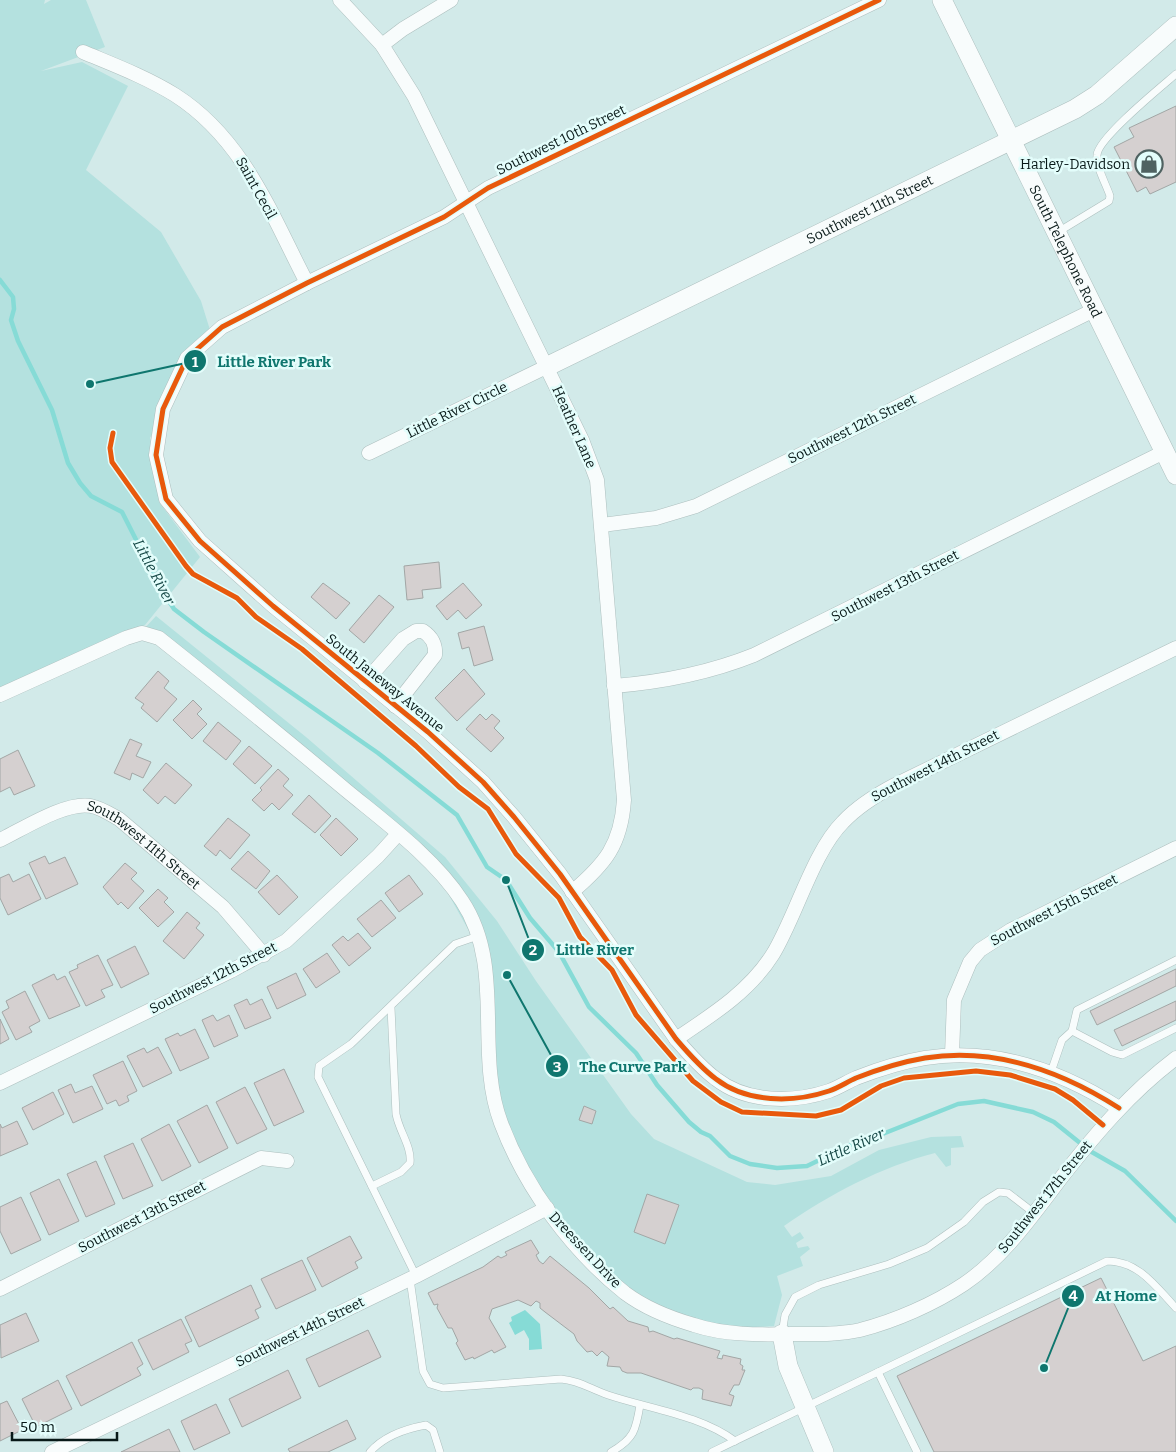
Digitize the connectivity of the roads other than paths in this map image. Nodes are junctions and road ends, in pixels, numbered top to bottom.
1 (340, 0) edge
2 (451, 0) edge
3 (879, 0) edge
4 (942, 0) edge
5 (1176, 26) edge
6 (382, 45) junction
7 (82, 52) dead end
8 (1176, 74) edge
9 (1012, 140) junction
10 (465, 203) junction
11 (1056, 232) junction
12 (306, 283) junction
13 (257, 307) joint
14 (1094, 310) junction
15 (546, 367) junction
16 (1164, 452) junction
17 (369, 453) dead end
18 (1176, 475) edge
19 (602, 525) junction
20 (1176, 648) edge
21 (365, 682) junction
22 (614, 686) junction
23 (0, 695) edge
24 (395, 706) junction
25 (398, 834) junction
26 (0, 840) edge
27 (1176, 848) edge
28 (572, 892) junction
29 (478, 936) junction
30 (264, 955) junction
31 (1176, 960) edge
32 (391, 1008) junction
33 (1176, 1028) edge
34 (1072, 1031) junction
35 (676, 1039) junction
36 (952, 1055) junction
37 (1176, 1058) edge
38 (1051, 1072) junction
39 (0, 1083) edge
40 (1119, 1108) junction
41 (287, 1161) dead end
42 (372, 1186) junction
43 (547, 1208) junction
44 (1034, 1213) junction
45 (413, 1277) junction
46 (0, 1289) edge
47 (1176, 1308) edge
48 (782, 1334) junction
49 (878, 1372) junction
50 (640, 1405) junction
51 (805, 1408) junction
52 (735, 1441) junction
53 (52, 1452) edge
54 (370, 1452) edge
55 (440, 1452) edge
56 (611, 1452) edge
57 (712, 1452) edge
58 (824, 1452) edge
59 (917, 1452) edge

1 - 6 street, Heather Lane
2 - 6 street
3 - 10 street, Southwest 10th Street
4 - 9 street, South Telephone Road
5 - 9 street, Southwest 11th Street
6 - 10 street, Heather Lane
7 - 12 street, Saint Cecil
8 - 11 lane
9 - 11 street, South Telephone Road
9 - 15 street, Southwest 11th Street
10 - 12 street, Southwest 10th Street
10 - 15 street, Heather Lane
11 - 14 street, South Telephone Road
12 - 13 street, Southwest 10th Street
13 - 21 street, South Janeway Avenue
14 - 16 street, South Telephone Road
14 - 19 street, Southwest 12th Street
15 - 17 street, Little River Circle
15 - 19 street, Heather Lane
16 - 18 street, South Telephone Road
16 - 22 street, Southwest 13th Street
19 - 22 street, Heather Lane
20 - 35 street, Southwest 14th Street
21 - 24 street, South Janeway Avenue
21 - 24 street
22 - 28 street, Heather Lane
23 - 25 street
24 - 28 street, South Janeway Avenue
25 - 29 street
25 - 30 street, Southwest 12th Street
26 - 30 street, Southwest 11th Street
27 - 36 street, Southwest 15th Street
28 - 35 street, South Janeway Avenue
29 - 32 lane
29 - 43 street, Dreessen Drive
30 - 39 street, Southwest 12th Street
31 - 34 lane
32 - 42 lane
32 - 42 lane
33 - 34 lane
34 - 38 lane
35 - 36 street, South Janeway Avenue
36 - 38 street, South Janeway Avenue
37 - 40 street, Southwest 17th Street
38 - 40 street, South Janeway Avenue
40 - 44 street, Southwest 17th Street
41 - 46 street, Southwest 13th Street
42 - 45 lane
43 - 45 street, Southwest 14th Street
43 - 48 street, Dreessen Drive
44 - 48 street, Southwest 17th Street
44 - 48 lane
45 - 50 lane
45 - 53 street, Southwest 14th Street
47 - 49 lane
48 - 51 street
49 - 51 lane
49 - 59 lane
50 - 52 lane
50 - 56 lane
51 - 52 lane
51 - 58 street
52 - 57 lane
54 - 55 lane

